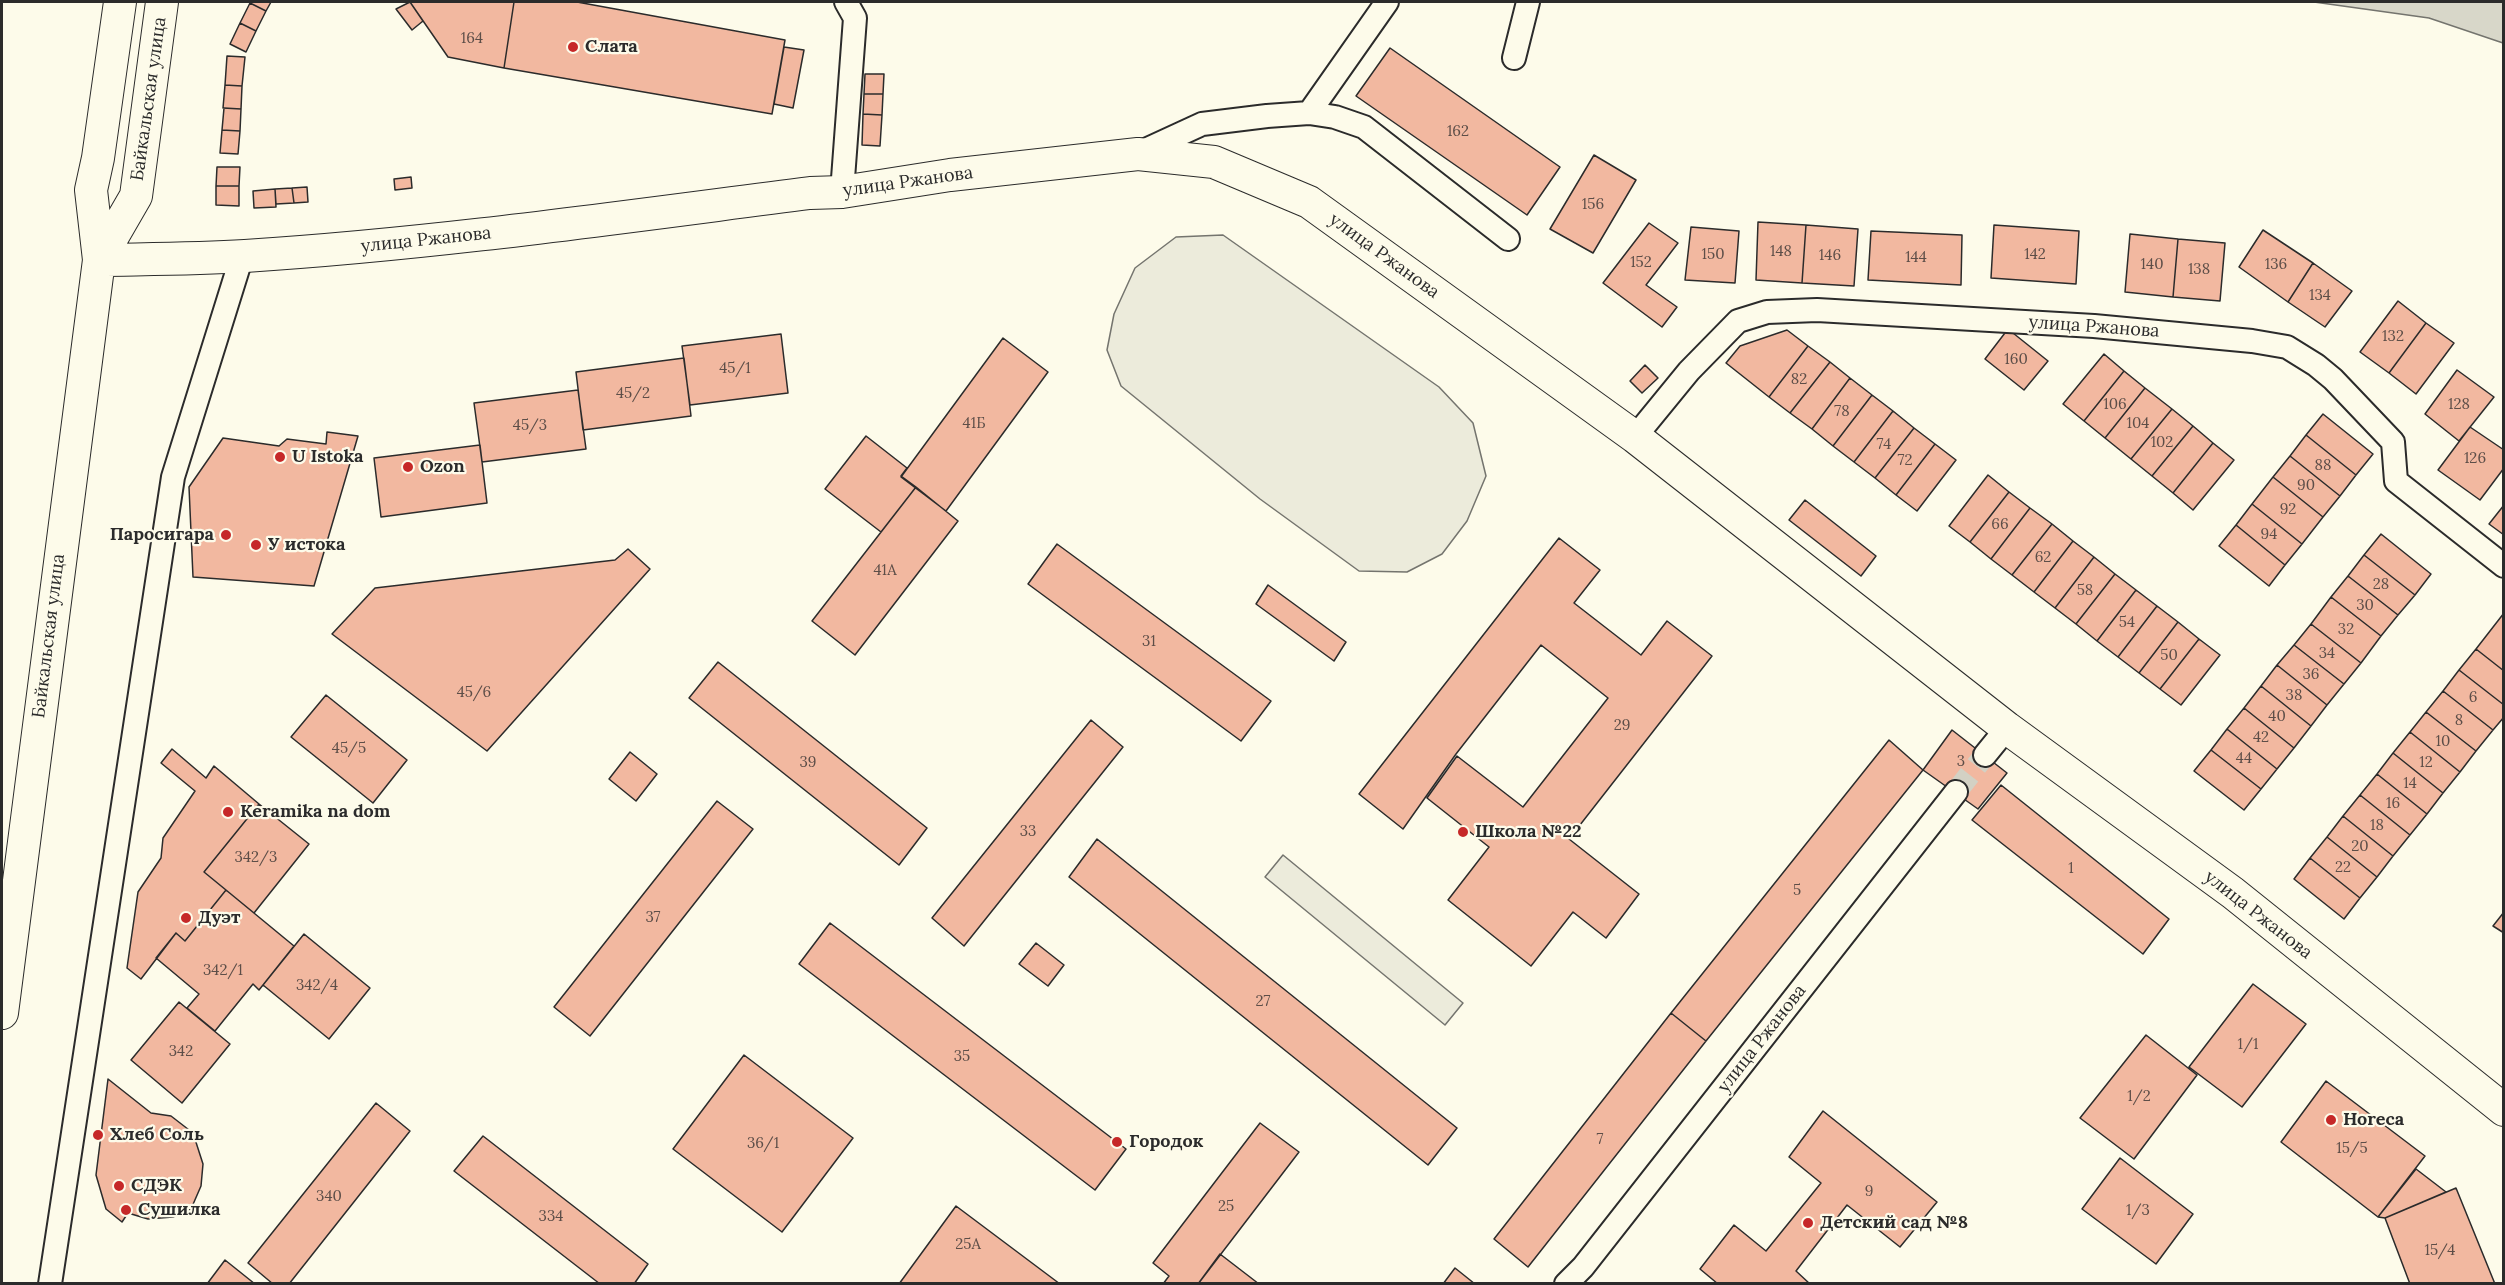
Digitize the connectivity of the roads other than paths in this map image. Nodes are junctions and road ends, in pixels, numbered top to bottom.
1 (120, 2) edge
2 (162, 2) edge
3 (846, 2) edge
4 (1388, 2) edge
5 (1528, 2) edge
6 (1514, 58) dead end
7 (1309, 113) junction
8 (1138, 154) junction
9 (842, 192) junction
10 (1508, 239) dead end
11 (242, 256) junction
12 (99, 260) junction
13 (1635, 437) junction
14 (2504, 566) edge
15 (2007, 728) junction
16 (1985, 755) tunnel mouth
17 (1956, 792) tunnel mouth
18 (2, 1013) edge
19 (2504, 1110) edge
20 (50, 1284) edge
21 (1566, 1284) edge

1 - 12 street, Байкальская улица
2 - 12 street, Байкальская улица
3 - 9 street
4 - 7 street
5 - 6 street
7 - 8 street
7 - 10 street
8 - 9 street, улица Ржанова
8 - 13 street, улица Ржанова
9 - 11 street, улица Ржанова
11 - 12 street, улица Ржанова
11 - 20 street
12 - 18 street, Байкальская улица
13 - 14 street, улица Ржанова
13 - 15 street, улица Ржанова
15 - 16 street
15 - 19 street, улица Ржанова
17 - 21 street, улица Ржанова

